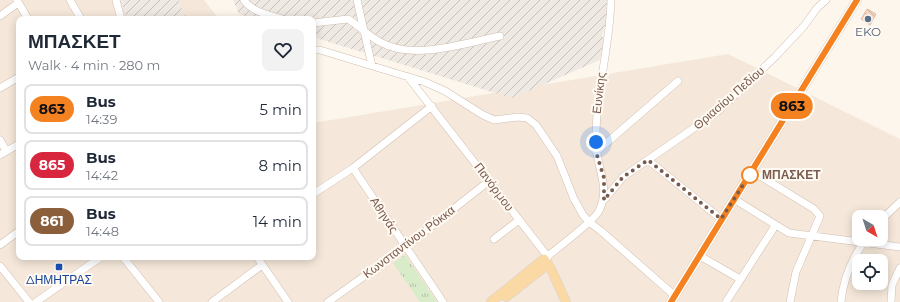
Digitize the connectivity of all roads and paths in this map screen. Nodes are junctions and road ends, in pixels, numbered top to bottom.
1 (70, 0) edge
2 (116, 0) edge
3 (244, 0) edge
4 (357, 0) edge
5 (611, 0) edge
6 (826, 0) edge
7 (855, 1) edge
8 (18, 2) edge
9 (0, 16) edge
10 (26, 16) edge
11 (79, 16) edge
12 (120, 16) edge
13 (271, 16) edge
14 (316, 23) edge
15 (364, 29) junction
16 (500, 36) dead end
17 (316, 51) edge
18 (372, 66) junction
19 (407, 76) junction
20 (16, 79) edge
21 (678, 81) dead end
22 (0, 88) edge
23 (432, 106) junction
24 (0, 140) edge
25 (16, 146) edge
26 (596, 152) junction
27 (3, 153) edge
28 (648, 160) junction
29 (353, 168) junction
30 (752, 171) junction
31 (489, 181) junction
32 (316, 192) edge
33 (734, 199) junction
34 (604, 200) junction
35 (900, 202) edge
36 (888, 213) edge
37 (721, 219) junction
38 (519, 220) junction
39 (589, 222) junction
40 (775, 226) junction
41 (16, 233) edge
42 (813, 235) junction
43 (494, 239) dead end
44 (852, 239) edge
45 (0, 245) edge
46 (888, 245) edge
47 (862, 246) edge
48 (405, 247) junction
49 (900, 247) edge
50 (700, 256) junction
51 (97, 260) edge
52 (125, 260) edge
53 (259, 260) edge
54 (547, 260) junction
55 (262, 265) junction
56 (0, 266) edge
57 (900, 268) edge
58 (740, 279) junction
59 (673, 299) edge
60 (728, 301) edge
61 (29, 302) edge
62 (36, 302) edge
63 (159, 302) edge
64 (212, 302) edge
65 (288, 302) edge
66 (328, 302) edge
67 (443, 302) edge
68 (491, 302) edge
69 (501, 302) edge
70 (566, 302) edge
71 (790, 302) edge
72 (840, 302) edge
73 (891, 302) edge

1 - 11 street
2 - 12 street
3 - 13 street
4 - 15 street
5 - 26 street, Ευνίκης
6 - 28 street, Θριασίου Πεδίου
7 - 30 main road
8 - 9 street
8 - 10 street
14 - 15 street
15 - 16 street
15 - 18 street
17 - 18 street
18 - 19 street
19 - 23 street, Πανόρμου
19 - 39 street
20 - 22 street
21 - 26 street
23 - 29 street
23 - 31 street, Πανόρμου
24 - 27 street
25 - 27 street
26 - 34 street, Ευνίκης
28 - 34 street, Θριασίου Πεδίου
28 - 37 street
29 - 32 street
29 - 48 street, Αθηνάς
30 - 33 main road
30 - 42 street
31 - 38 street, Πανόρμου
31 - 48 street, Κωνσταντίνου Ρόκκα
33 - 37 main road
33 - 40 street
34 - 39 street
35 - 36 street
37 - 50 main road
38 - 43 street
38 - 54 street, Πανόρμου
39 - 54 street
39 - 59 street
40 - 42 street
40 - 58 street
41 - 45 street
42 - 44 street
42 - 71 street
46 - 49 street
47 - 72 street
48 - 66 street, Κωνσταντίνου Ρόκκα
48 - 67 street, Αθηνάς
50 - 58 street
50 - 59 main road
51 - 62 street
52 - 63 street
53 - 55 street
54 - 68 main road
54 - 69 main road
54 - 70 main road, Πανόρμου
55 - 64 street
55 - 65 street
56 - 61 street
57 - 73 street
58 - 60 street

